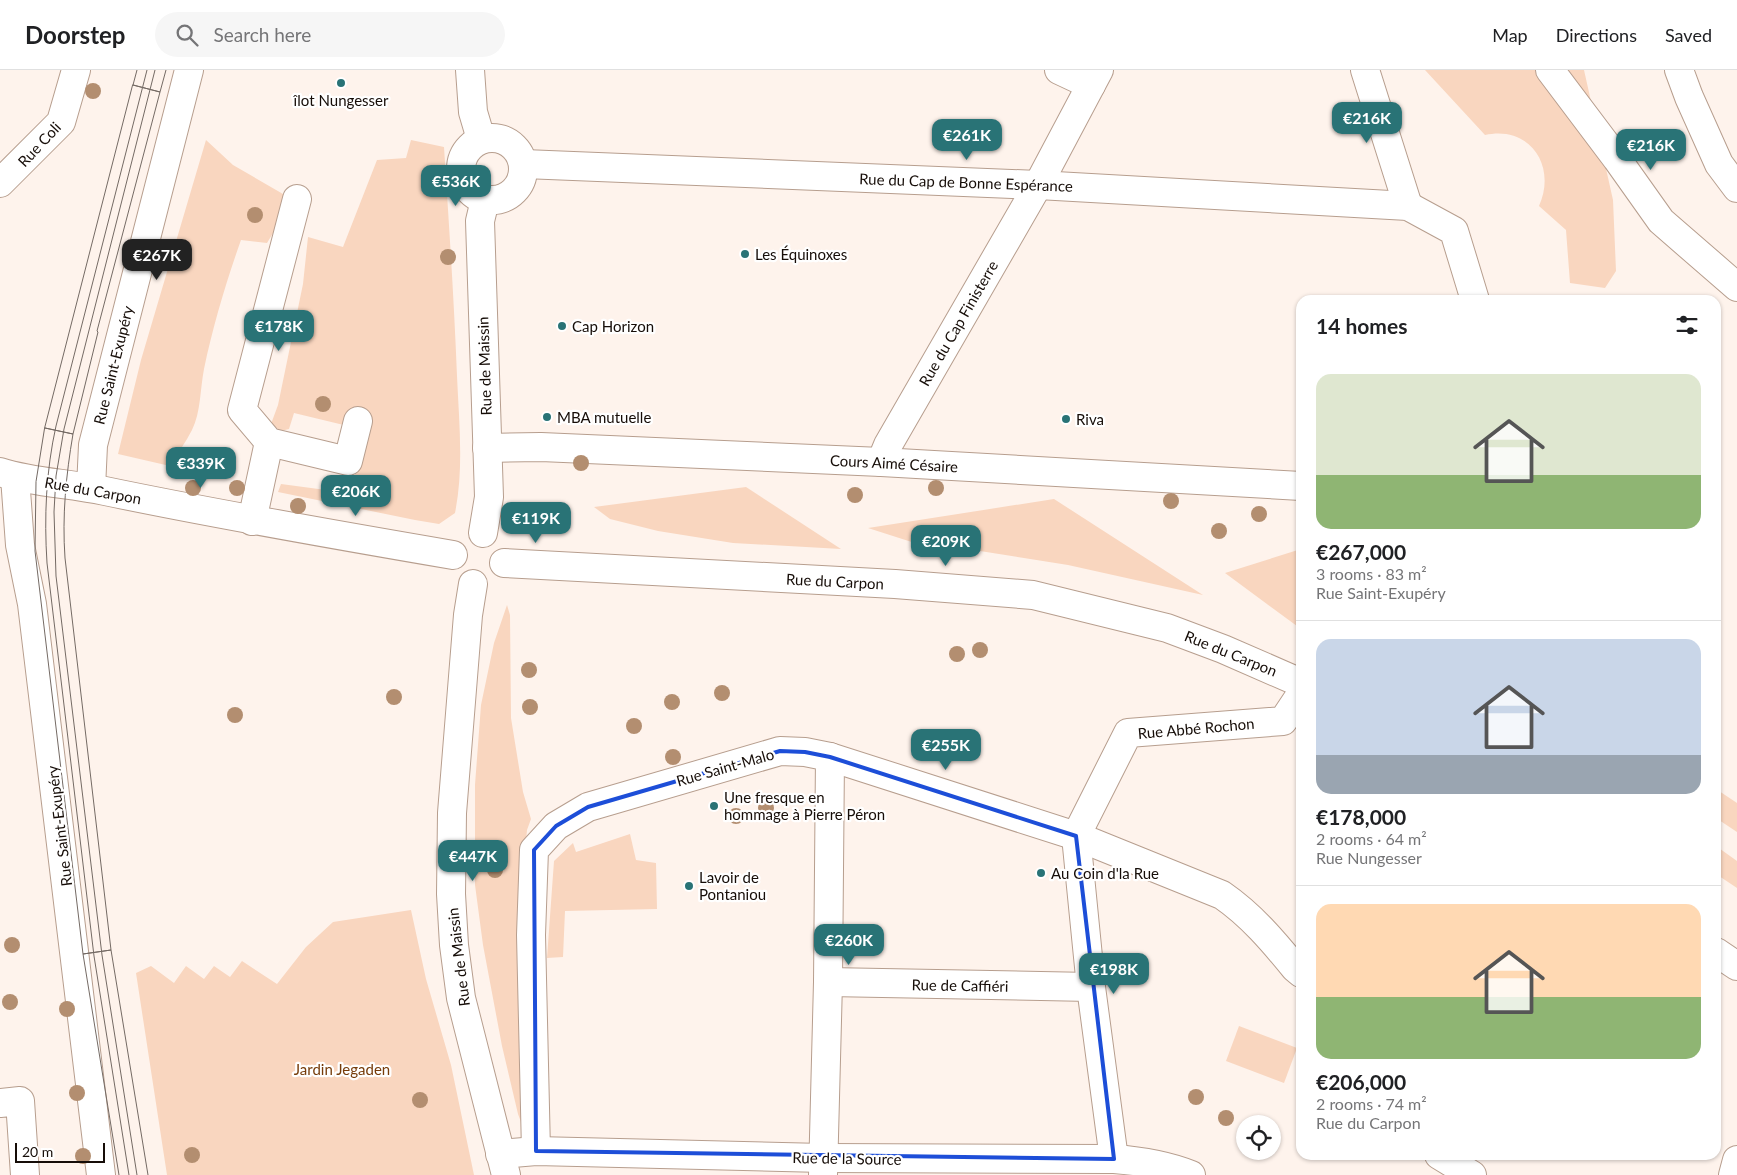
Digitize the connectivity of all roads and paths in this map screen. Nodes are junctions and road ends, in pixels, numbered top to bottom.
1 (76, 70) edge
2 (189, 70) edge
3 (470, 70) edge
4 (1059, 70) edge
5 (1365, 70) edge
6 (1550, 70) edge
7 (1679, 70) edge
8 (1095, 78) edge
9 (481, 139) junction
10 (524, 164) junction
11 (6, 178) edge
12 (1038, 185) junction
13 (1737, 188) edge
14 (297, 199) dead end
15 (485, 200) junction
16 (1408, 206) junction
17 (1737, 287) edge
18 (1474, 295) edge
19 (358, 421) dead end
20 (269, 442) junction
21 (487, 448) junction
22 (881, 462) junction
23 (8, 475) edge
24 (1296, 486) edge
25 (91, 488) junction
26 (252, 521) junction
27 (483, 532) junction
28 (453, 555) junction
29 (504, 563) junction
30 (473, 584) junction
31 (1296, 681) edge
32 (1296, 702) edge
33 (830, 756) junction
34 (1076, 836) junction
35 (1721, 955) edge
36 (1737, 966) edge
37 (1296, 968) edge
38 (828, 982) junction
39 (1091, 988) junction
40 (0, 1103) edge
41 (536, 1151) junction
42 (1114, 1159) junction
43 (1447, 1160) edge
44 (1737, 1160) edge
45 (503, 1165) edge
46 (823, 1167) edge
47 (25, 1175) edge
48 (101, 1175) edge
49 (1191, 1175) edge
50 (1472, 1175) edge
51 (1733, 1175) edge

1 - 11 street, Rue Coli
2 - 25 street, Rue Saint-Exupéry
3 - 9 street
4 - 8 street
5 - 16 street
6 - 17 street
7 - 13 street
8 - 12 street, Rue du Cap Finisterre
9 - 10 street
9 - 15 street
10 - 12 street, Rue du Cap de Bonne Espérance
10 - 15 street
12 - 16 street, Rue du Cap de Bonne Espérance
12 - 22 street, Rue du Cap Finisterre
14 - 20 street
15 - 21 street, Rue de Maissin
16 - 18 street
19 - 20 street
20 - 26 street
21 - 22 street, Cours Aimé Césaire
21 - 27 street, Rue de Maissin
22 - 24 street, Cours Aimé Césaire
23 - 25 street, Rue du Carpon
23 - 48 street, Rue Saint-Exupéry
25 - 26 street, Rue du Carpon
26 - 28 street, Rue du Carpon
27 - 28 street
27 - 29 street
28 - 30 street
29 - 30 street
29 - 31 street, Rue du Carpon
30 - 45 street, Rue de Maissin
32 - 34 street, Rue Abbé Rochon
33 - 34 street, Rue Saint-Malo
33 - 38 street
33 - 41 street, Rue Saint-Malo
34 - 37 street, Rue Saint-Malo
34 - 39 street
35 - 36 street
38 - 39 street, Rue de Caffiéri
38 - 46 street
39 - 42 street
40 - 47 street
41 - 45 street, Rue de la Source
41 - 46 street, Rue de la Source
42 - 46 street, Rue de la Source
42 - 49 street, Rue de la Source
43 - 50 street
44 - 51 street

